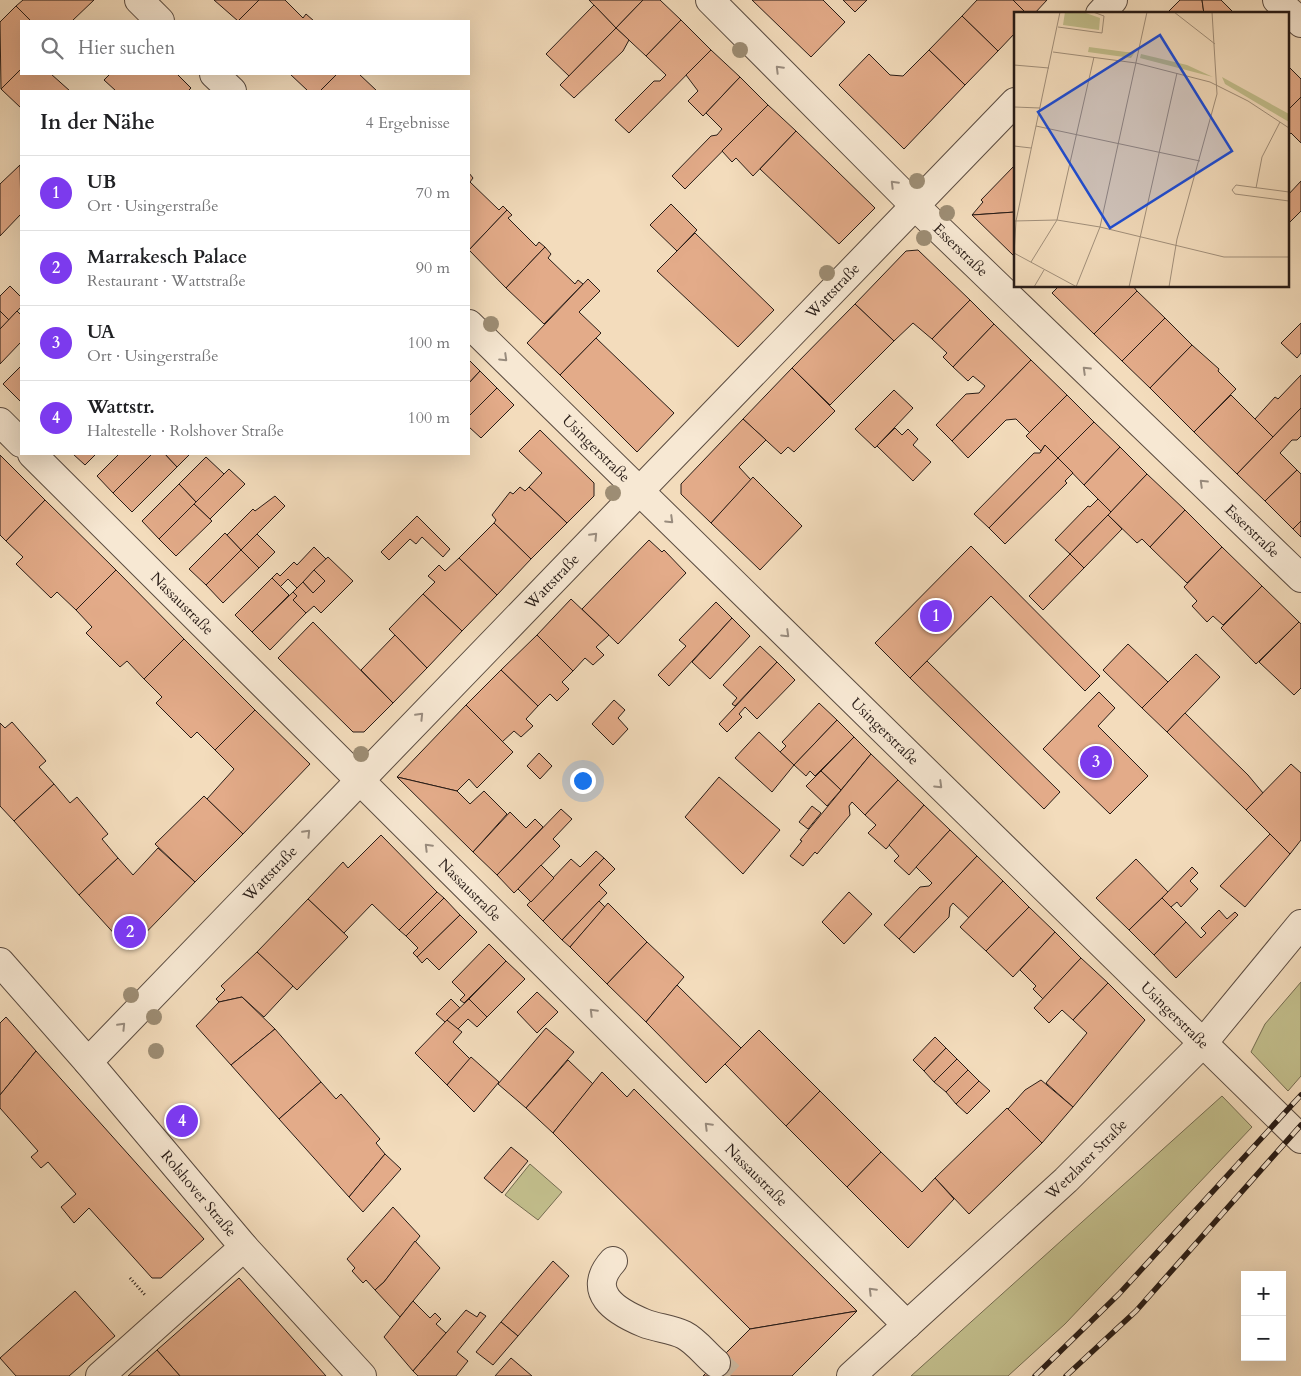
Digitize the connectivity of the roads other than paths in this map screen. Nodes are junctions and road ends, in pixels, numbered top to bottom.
1 (139, 0) edge
2 (710, 0) edge
3 (1113, 0) edge
4 (1276, 0) edge
5 (1102, 12) edge
6 (159, 20) edge
7 (1301, 23) edge
8 (215, 75) edge
9 (231, 90) edge
10 (1014, 103) edge
11 (915, 206) junction
12 (470, 325) edge
13 (0, 422) edge
14 (20, 442) edge
15 (33, 455) edge
16 (639, 490) junction
17 (1301, 578) edge
18 (360, 779) junction
19 (1301, 924) edge
20 (0, 962) edge
21 (1202, 1043) junction
22 (88, 1062) junction
23 (1301, 1139) edge
24 (244, 1247) junction
25 (613, 1261) dead end
26 (907, 1325) junction
27 (716, 1363) tunnel mouth
28 (100, 1376) edge
29 (362, 1376) edge
30 (851, 1376) edge

1 - 6 street
11 -> 2 street, Esserstraße
3 - 5 street
4 - 7 street
8 - 9 street
10 - 11 street, Wattstraße
11 - 16 street, Wattstraße
17 -> 11 street, Esserstraße
12 -> 16 street, Usingerstraße
13 - 14 street
15 - 18 street, Nassaustraße
18 -> 16 street, Wattstraße
16 -> 21 street, Usingerstraße
22 -> 18 street, Wattstraße
26 -> 18 street, Nassaustraße
19 - 21 street, Wetzlarer Straße
20 - 22 street, Rolshover Straße
21 - 23 street, Usingerstraße
21 - 26 street, Wetzlarer Straße
22 - 24 street, Rolshover Straße
24 - 28 street
24 - 29 street, Rolshover Straße
25 - 27 street
26 - 30 street, Wetzlarer Straße

